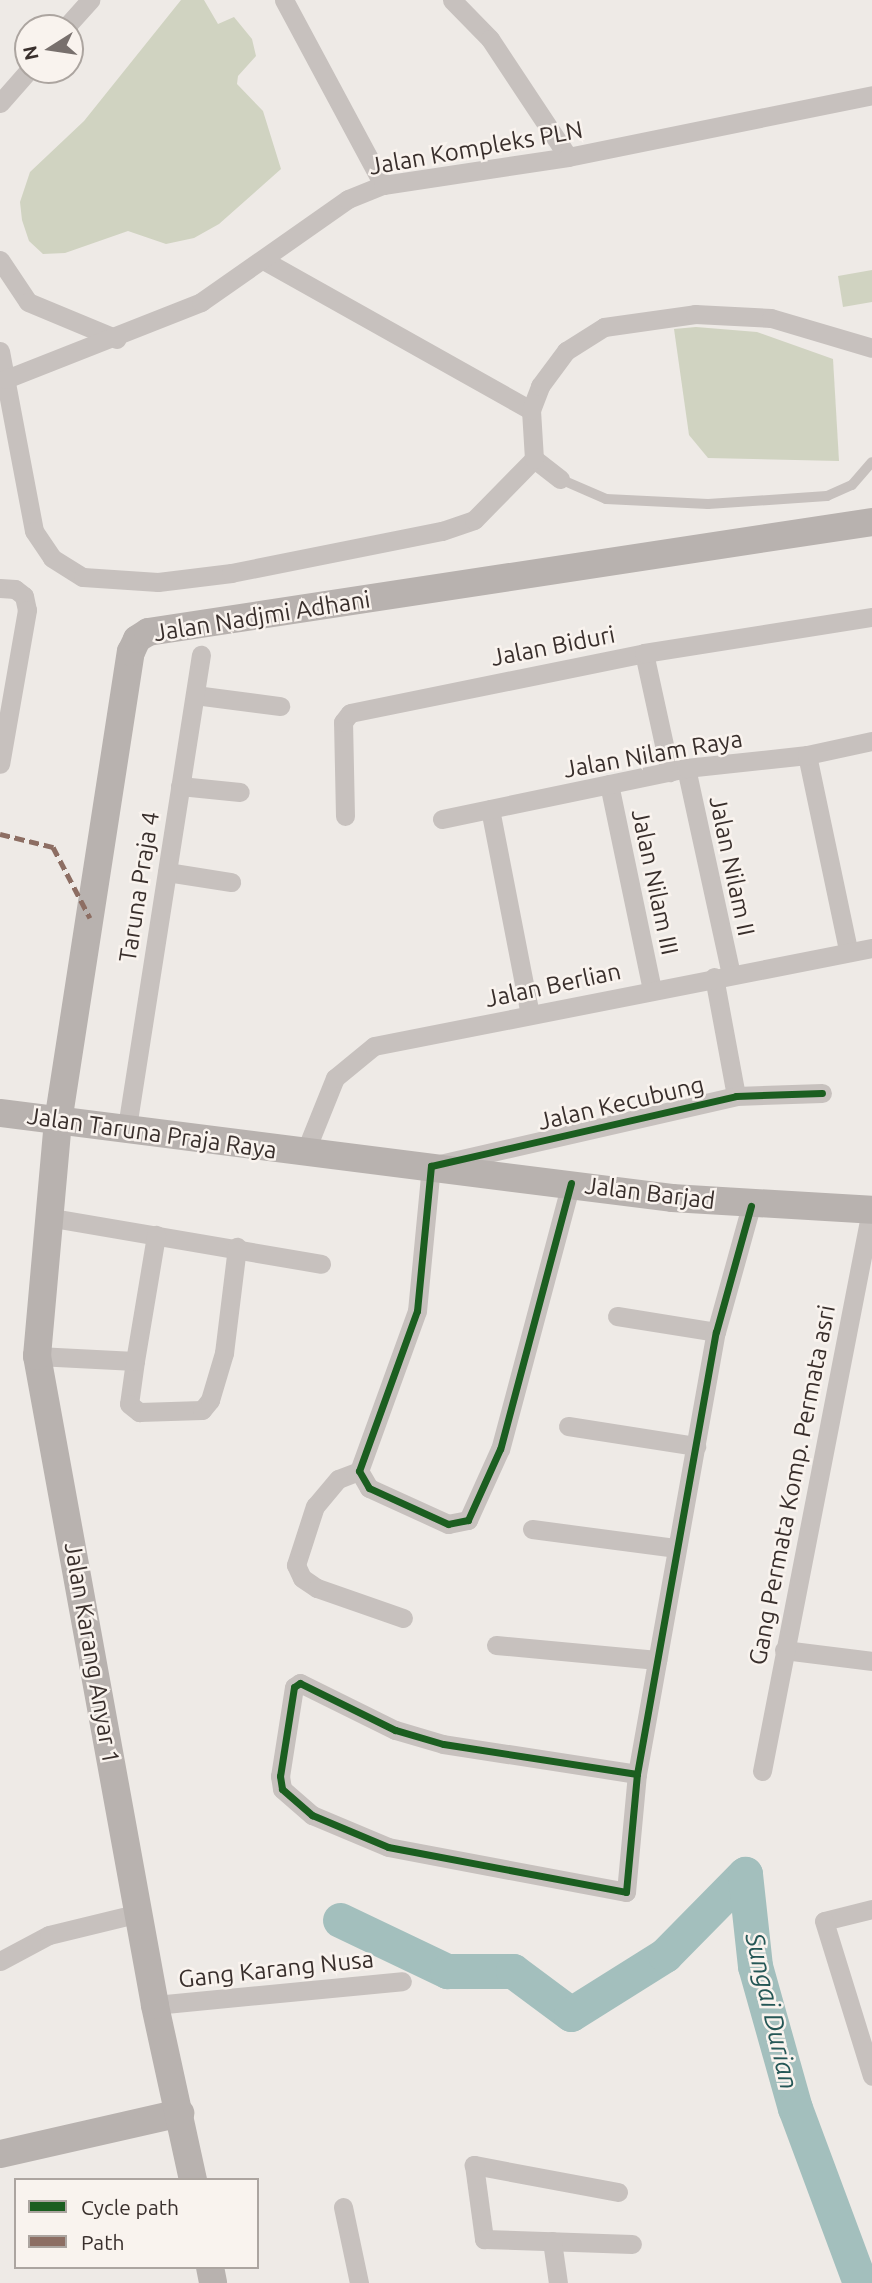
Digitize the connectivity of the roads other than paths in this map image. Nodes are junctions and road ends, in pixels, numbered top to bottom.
1 (90, 0) edge
2 (284, 0) edge
3 (452, 0) edge
4 (78, 14) edge
5 (17, 84) edge
6 (872, 95) edge
7 (0, 103) edge
8 (568, 157) junction
9 (383, 185) junction
10 (0, 260) edge
11 (265, 261) junction
12 (117, 339) junction
13 (872, 348) edge
14 (0, 351) edge
15 (6, 379) junction
16 (531, 410) junction
17 (534, 459) junction
18 (872, 462) edge
19 (560, 479) joint
20 (872, 522) edge
21 (0, 587) edge
22 (872, 617) edge
23 (644, 653) junction
24 (201, 655) dead end
25 (195, 695) junction
26 (280, 706) dead end
27 (872, 741) edge
28 (807, 755) junction
29 (0, 764) edge
30 (678, 770) junction
31 (609, 784) junction
32 (180, 786) junction
33 (240, 792) dead end
34 (490, 809) junction
35 (345, 816) dead end
36 (442, 819) dead end
37 (167, 872) junction
38 (231, 882) dead end
39 (872, 948) edge
40 (848, 950) junction
41 (722, 976) junction
42 (652, 990) junction
43 (530, 1014) junction
44 (822, 1093) dead end
45 (736, 1096) junction
46 (0, 1113) edge
47 (58, 1122) junction
48 (127, 1127) junction
49 (304, 1154) junction
50 (431, 1166) junction
51 (571, 1183) junction
52 (751, 1206) junction
53 (872, 1210) edge
54 (47, 1217) junction
55 (156, 1235) junction
56 (237, 1247) junction
57 (321, 1264) dead end
58 (617, 1316) dead end
59 (716, 1332) junction
60 (37, 1356) junction
61 (135, 1361) junction
62 (568, 1426) dead end
63 (696, 1446) junction
64 (359, 1471) junction
65 (532, 1529) dead end
66 (677, 1548) junction
67 (403, 1618) dead end
68 (496, 1645) dead end
69 (784, 1650) junction
70 (657, 1660) junction
71 (872, 1661) edge
72 (762, 1770) dead end
73 (637, 1774) junction
74 (872, 1909) edge
75 (139, 1913) junction
76 (0, 1961) edge
77 (402, 1981) dead end
78 (155, 2005) junction
79 (872, 2077) edge
80 (180, 2113) junction
81 (0, 2154) edge
82 (192, 2178) edge
83 (618, 2192) dead end
84 (343, 2207) dead end
85 (552, 2241) junction
86 (632, 2244) dead end
87 (359, 2283) edge
88 (558, 2283) edge

1 - 4 street
2 - 9 street
3 - 8 street
5 - 7 street
6 - 8 street, Jalan Kompleks PLN
8 - 9 street, Jalan Kompleks PLN
9 - 11 street, Jalan Kompleks PLN
10 - 12 street
11 - 12 street, Jalan Kompleks PLN
11 - 16 street
12 - 15 street, Jalan Kompleks PLN
13 - 16 street
14 - 15 street
15 - 17 street
16 - 17 street
17 - 19 street
18 - 19 lane
20 - 47 main road, Jalan Nadjmi Adhani
21 - 29 street
22 - 23 street, Jalan Biduri
23 - 30 street, Jalan Nilam II
23 - 35 street, Jalan Biduri
24 - 25 street, Taruna Praja 4
25 - 26 street
25 - 32 street, Taruna Praja 4
27 - 28 street, Jalan Nilam Raya
28 - 30 street, Jalan Nilam Raya
28 - 40 street
30 - 31 street, Jalan Nilam Raya
30 - 41 street, Jalan Nilam II
31 - 34 street, Jalan Nilam Raya
31 - 42 street, Jalan Nilam III
32 - 33 street
32 - 37 street, Taruna Praja 4
34 - 36 street, Jalan Nilam Raya
34 - 43 street
37 - 38 street
37 - 48 street, Taruna Praja 4
39 - 40 street, Jalan Berlian
40 - 41 street, Jalan Berlian
41 - 42 street, Jalan Berlian
41 - 45 street, Jalan Nilam II
42 - 43 street, Jalan Berlian
43 - 49 street, Jalan Berlian
44 - 45 street, Jalan Kecubung
45 - 50 street, Jalan Kecubung
46 - 47 main road, Jalan Taruna Praja Raya
47 - 48 main road, Jalan Taruna Praja Raya
47 - 54 main road, Jalan Karang Anyar 1
48 - 49 main road, Jalan Taruna Praja Raya
49 - 50 main road, Jalan Barjad
50 - 51 main road, Jalan Barjad
50 - 64 street
51 - 52 main road, Jalan Barjad
51 - 64 street
52 - 53 main road, Jalan Barjad
52 - 59 street
53 - 69 street, Gang Permata Komp. Permata asri
54 - 55 street
54 - 60 main road, Jalan Karang Anyar 1
55 - 56 street
55 - 61 street
56 - 57 street
56 - 61 street
58 - 59 street
59 - 63 street
60 - 61 street
60 - 75 main road, Jalan Karang Anyar 1
62 - 63 street
63 - 66 street
64 - 67 street
65 - 66 street
66 - 70 street
68 - 70 street
69 - 71 street
69 - 72 street, Gang Permata Komp. Permata asri
70 - 73 street
73 - 73 street
74 - 79 street
75 - 76 street
75 - 78 main road, Jalan Karang Anyar 1
77 - 78 street, Gang Karang Nusa
78 - 80 main road, Jalan Karang Anyar 1
80 - 81 main road
80 - 82 main road, Jalan Karang Anyar 1
83 - 85 street
84 - 87 street
85 - 86 street
85 - 88 street

